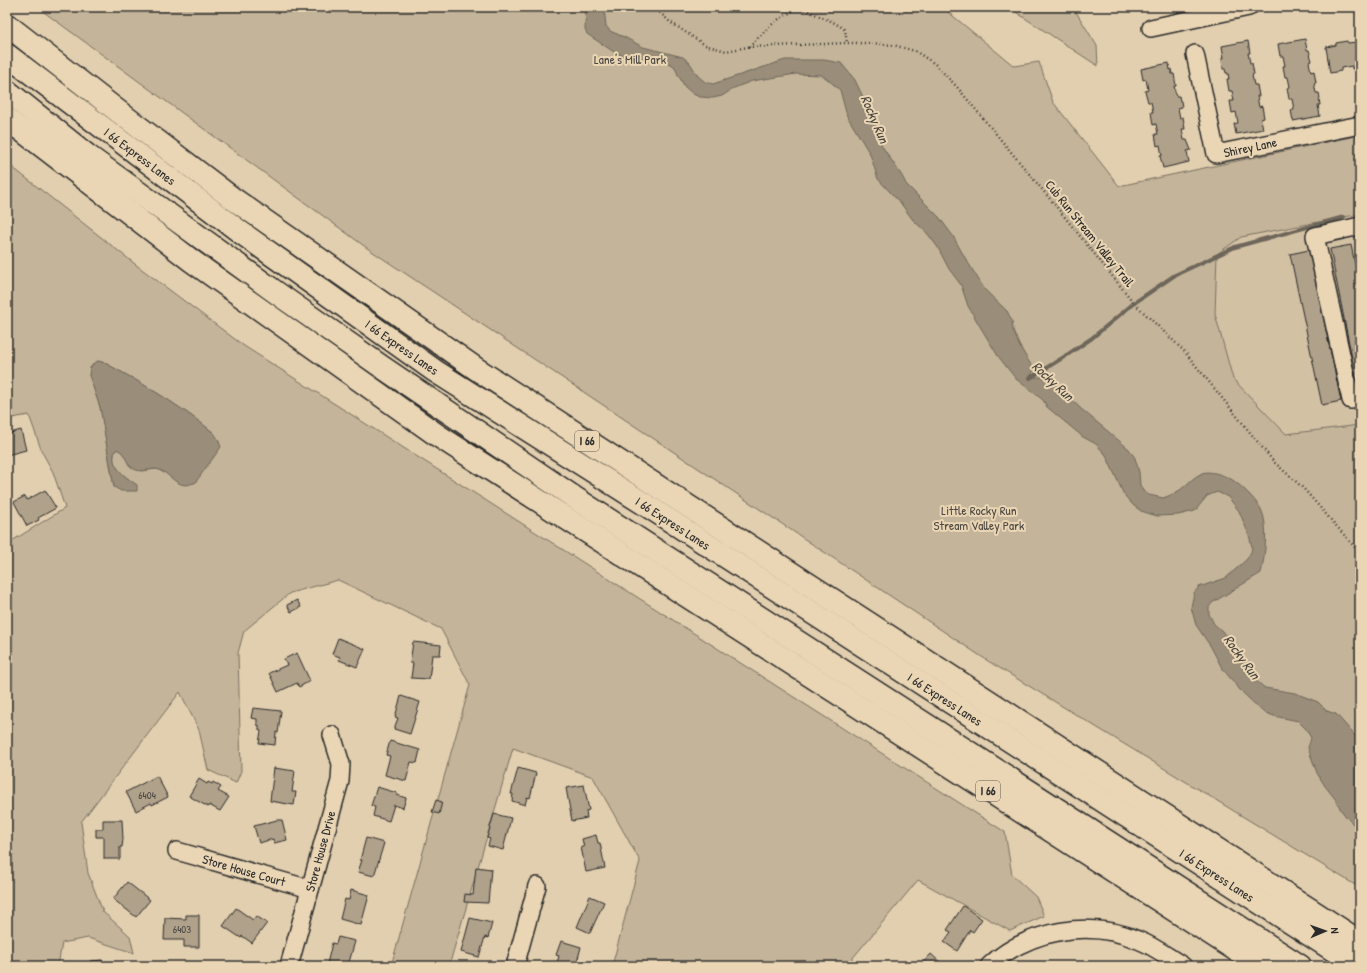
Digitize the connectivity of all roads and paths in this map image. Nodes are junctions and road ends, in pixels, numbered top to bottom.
1 (654, 7) edge
2 (800, 7) edge
3 (1249, 7) edge
4 (7, 25) edge
5 (1151, 28) dead end
6 (847, 43) junction
7 (748, 47) junction
8 (1195, 54) dead end
9 (7, 55) edge
10 (7, 91) edge
11 (7, 119) edge
12 (1360, 125) edge
13 (1360, 226) edge
14 (1360, 398) edge
15 (1360, 553) edge
16 (332, 735) dead end
17 (177, 851) dead end
18 (537, 886) dead end
19 (310, 889) junction
20 (1360, 942) edge
21 (289, 966) edge
22 (515, 966) edge
23 (989, 966) edge
24 (1182, 966) edge
25 (1261, 966) edge
26 (1300, 966) edge
27 (1358, 966) edge

1 - 7 path, Cub Run Stream Valley Trail
2 - 6 path
2 - 7 path
3 - 5 street
4 - 20 highway, I 66
6 - 7 path, Cub Run Stream Valley Trail
6 - 15 path, Cub Run Stream Valley Trail
8 - 12 street, Shirey Lane
9 - 27 highway, I 66 Express Lanes
10 - 26 highway
11 - 25 highway, I 66
13 - 14 street
16 - 19 street, Store House Drive
17 - 19 street, Store House Court
18 - 22 street
19 - 21 street, Store House Drive
23 - 24 street

